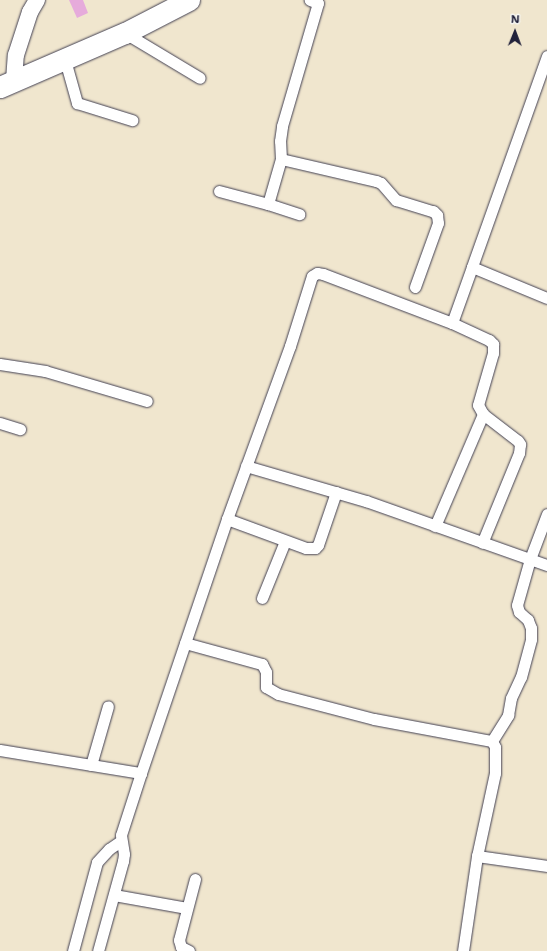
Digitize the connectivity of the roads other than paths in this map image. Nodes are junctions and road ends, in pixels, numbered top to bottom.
1 (37, 0) edge
2 (188, 0) edge
3 (310, 0) edge
4 (125, 34) junction
5 (547, 56) edge
6 (65, 60) junction
7 (200, 78) dead end
8 (7, 84) edge
9 (132, 120) dead end
10 (282, 159) junction
11 (219, 191) dead end
12 (268, 204) junction
13 (299, 214) dead end
14 (472, 267) junction
15 (415, 287) dead end
16 (547, 298) edge
17 (452, 323) junction
18 (0, 364) edge
19 (147, 400) dead end
20 (483, 414) junction
21 (0, 423) edge
22 (20, 429) dead end
23 (246, 466) junction
24 (336, 492) junction
25 (547, 514) edge
26 (227, 519) junction
27 (435, 526) junction
28 (286, 541) junction
29 (482, 542) junction
30 (530, 559) junction
31 (547, 565) edge
32 (262, 598) dead end
33 (185, 643) junction
34 (108, 706) dead end
35 (492, 741) junction
36 (0, 750) edge
37 (91, 765) junction
38 (142, 774) junction
39 (122, 841) junction
40 (477, 856) junction
41 (547, 866) edge
42 (195, 879) dead end
43 (114, 895) junction
44 (188, 908) junction
45 (73, 951) edge
46 (98, 951) edge
47 (189, 951) edge
48 (463, 951) edge

1 - 8 street
2 - 4 highway
3 - 10 street
4 - 6 highway
4 - 7 street
5 - 14 street
6 - 8 highway
6 - 9 street
10 - 12 street
10 - 15 street
11 - 12 street
12 - 13 street
14 - 16 street
14 - 17 street
17 - 20 street
17 - 23 street
18 - 19 street
20 - 27 street
20 - 29 street
21 - 22 street
23 - 24 street
23 - 26 street
24 - 27 street
24 - 28 street
25 - 30 street
26 - 28 street
26 - 33 street
27 - 29 street
28 - 32 street
29 - 30 street
30 - 31 street
30 - 35 street
33 - 35 street
33 - 38 street
34 - 37 street
35 - 40 street
36 - 37 street
37 - 38 street
38 - 39 street
39 - 43 street
39 - 45 street
40 - 41 street
40 - 48 street
42 - 44 street
43 - 44 street
43 - 46 street
44 - 47 street

